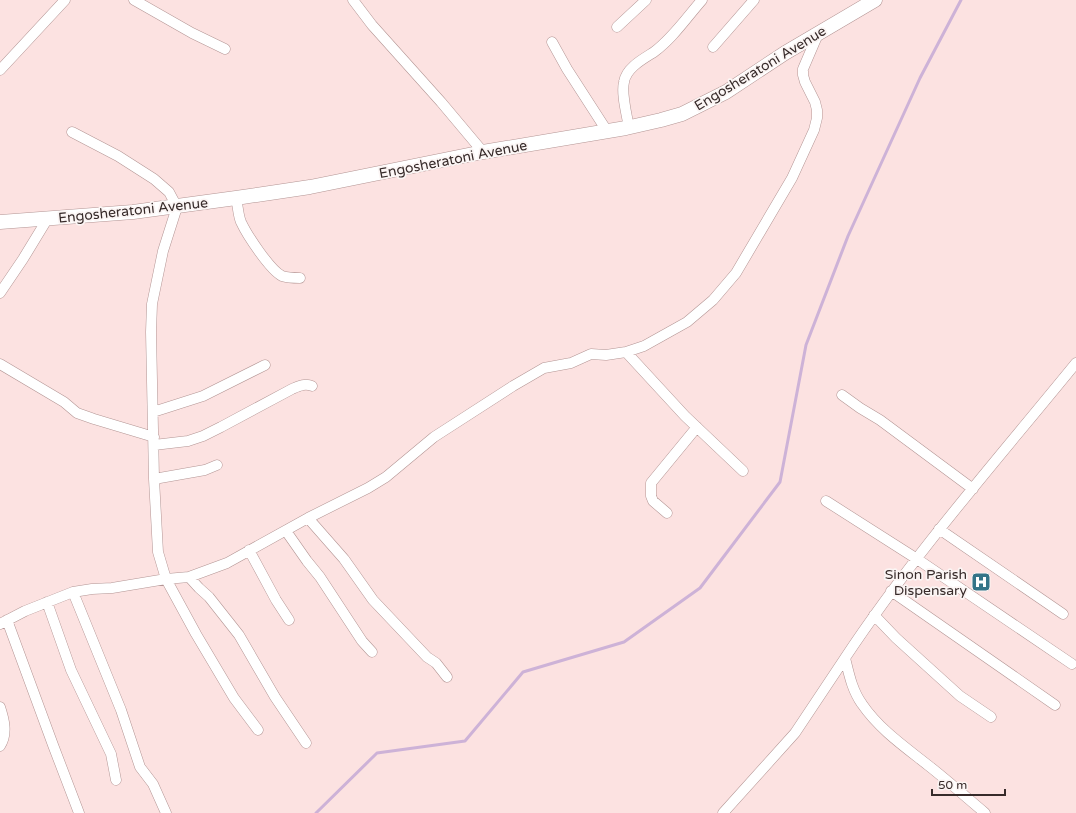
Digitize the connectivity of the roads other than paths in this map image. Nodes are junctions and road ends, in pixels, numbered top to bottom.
1 (65, 0) edge
2 (134, 0) edge
3 (354, 0) edge
4 (646, 0) edge
5 (702, 0) edge
6 (754, 0) edge
7 (875, 0) edge
8 (617, 27) dead end
9 (818, 34) junction
10 (552, 42) dead end
11 (713, 47) dead end
12 (225, 49) dead end
13 (0, 70) edge
14 (629, 128) junction
15 (607, 131) junction
16 (72, 132) dead end
17 (483, 152) junction
18 (236, 198) junction
19 (177, 207) junction
20 (48, 218) junction
21 (0, 222) edge
22 (300, 278) dead end
23 (0, 293) edge
24 (626, 352) junction
25 (1076, 363) edge
26 (0, 364) edge
27 (265, 365) dead end
28 (312, 386) dead end
29 (842, 395) dead end
30 (153, 412) junction
31 (697, 427) junction
32 (154, 441) junction
33 (217, 465) dead end
34 (743, 471) dead end
35 (154, 479) junction
36 (973, 489) junction
37 (826, 501) dead end
38 (667, 513) dead end
39 (308, 518) junction
40 (939, 530) junction
41 (286, 531) junction
42 (249, 550) junction
43 (917, 559) junction
44 (189, 576) junction
45 (166, 579) junction
46 (891, 591) junction
47 (73, 592) junction
48 (47, 602) junction
49 (1063, 614) dead end
50 (874, 615) junction
51 (289, 620) dead end
52 (4, 622) edge
53 (372, 652) dead end
54 (845, 658) junction
55 (1072, 664) dead end
56 (447, 677) dead end
57 (1055, 705) dead end
58 (0, 707) edge
59 (991, 718) dead end
60 (258, 730) dead end
61 (306, 743) dead end
62 (0, 746) edge
63 (116, 780) dead end
64 (79, 813) edge
65 (166, 813) edge
66 (723, 813) edge
67 (985, 813) edge

1 - 13 street
2 - 12 street
3 - 17 street
4 - 8 street
5 - 14 street
6 - 11 street
7 - 9 street, Engosheratoni Avenue
9 - 14 street, Engosheratoni Avenue
9 - 24 street
10 - 15 street
14 - 15 street, Engosheratoni Avenue
15 - 17 street, Engosheratoni Avenue
16 - 19 street
17 - 18 street, Engosheratoni Avenue
18 - 19 street, Engosheratoni Avenue
18 - 22 street
19 - 20 street, Engosheratoni Avenue
19 - 30 street
20 - 21 street, Engosheratoni Avenue
20 - 23 street
24 - 31 street
24 - 39 street
25 - 36 street
26 - 32 street
27 - 30 street
28 - 32 street
29 - 36 street
30 - 32 street
31 - 34 street
31 - 38 street
32 - 35 street
33 - 35 street
35 - 45 street
36 - 40 street
37 - 43 street
39 - 41 street
39 - 56 street
40 - 43 street
40 - 49 street
41 - 42 street
41 - 53 street
42 - 44 street
42 - 51 street
43 - 46 street
43 - 55 street
44 - 45 street
44 - 61 street
45 - 47 street
45 - 60 street
46 - 50 street
46 - 57 street
47 - 48 street
47 - 65 street
48 - 52 street
48 - 63 street
50 - 54 street
50 - 59 street
52 - 64 street
54 - 66 street
54 - 67 street
58 - 62 street

